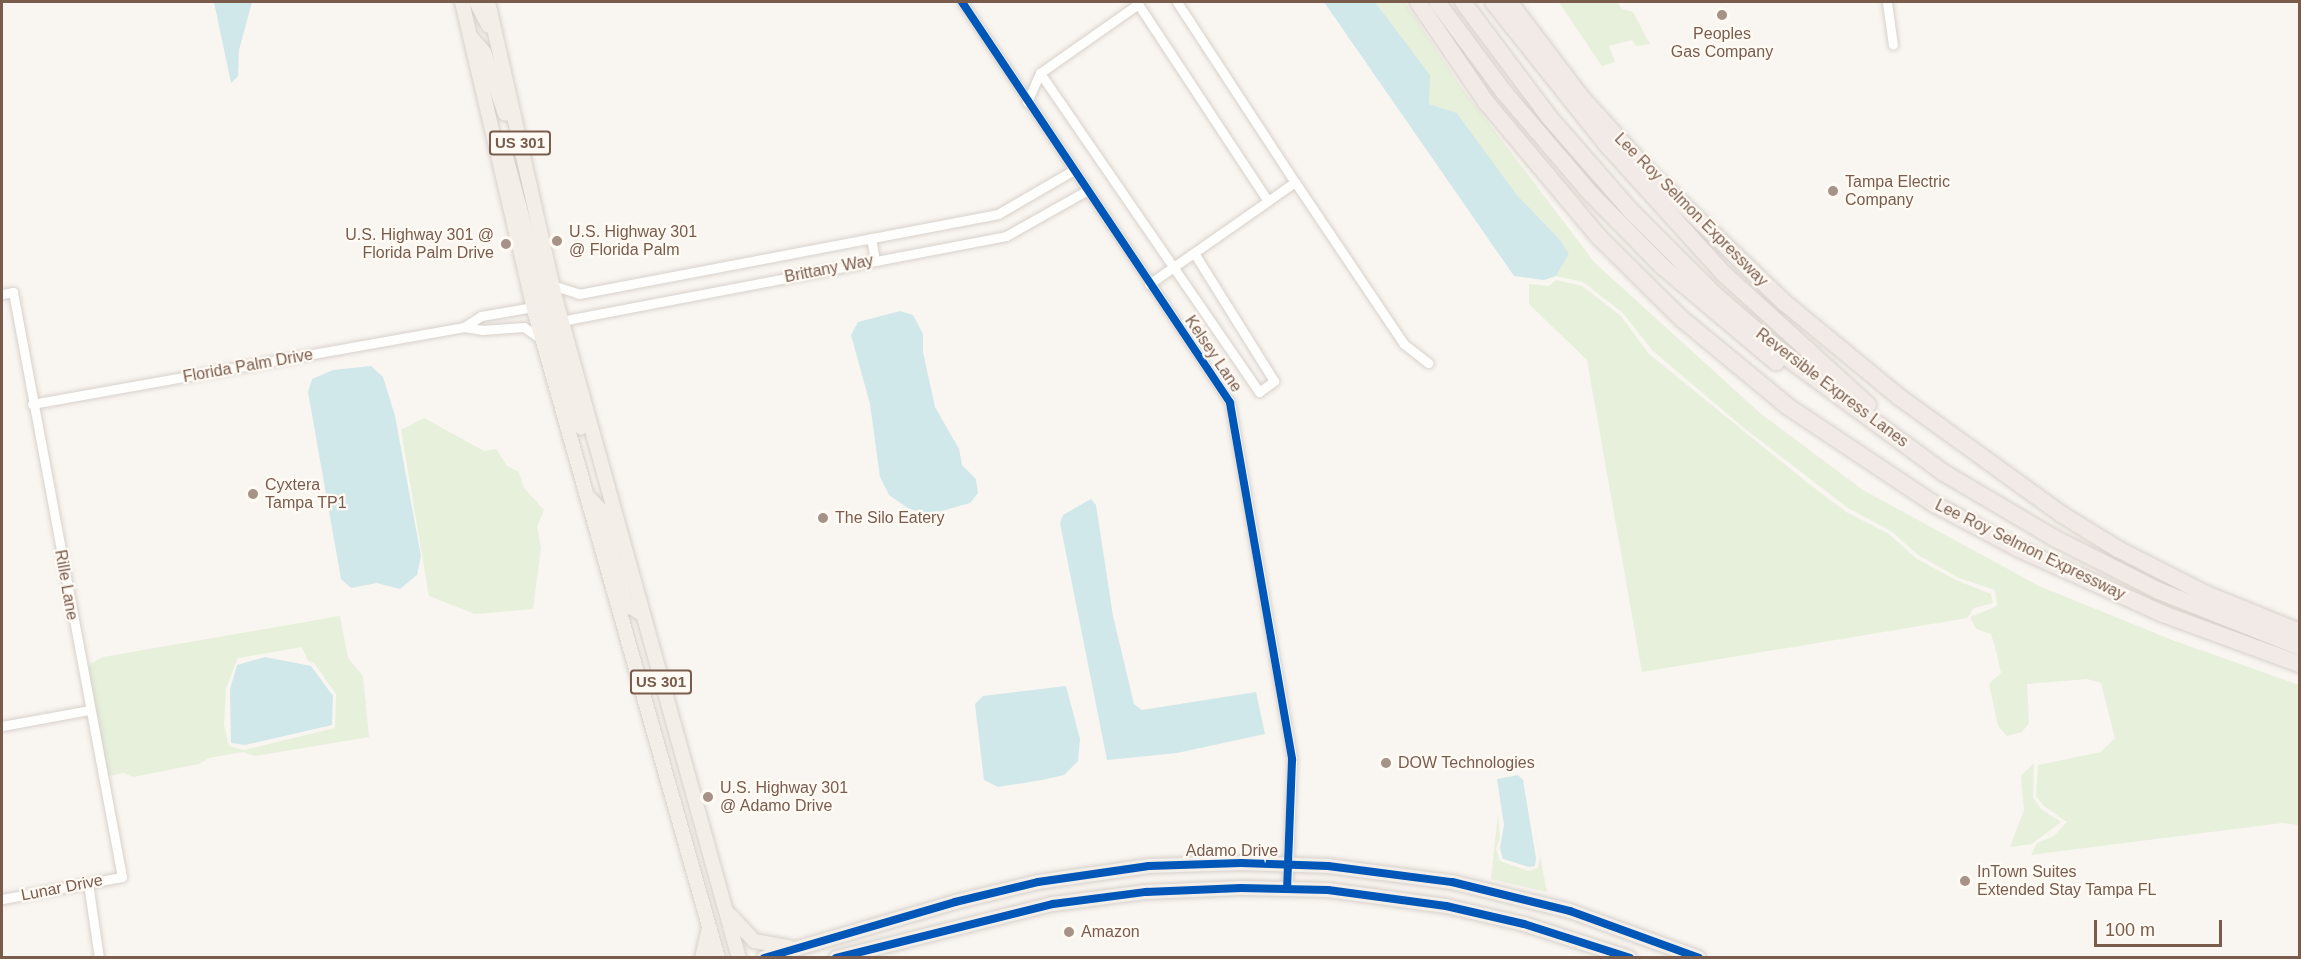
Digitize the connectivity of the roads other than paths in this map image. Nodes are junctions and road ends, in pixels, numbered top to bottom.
1 (462, 2) edge
2 (476, 2) edge
3 (488, 2) edge
4 (962, 2) edge
5 (1177, 2) edge
6 (1418, 2) edge
7 (1437, 2) edge
8 (1463, 2) edge
9 (1493, 2) edge
10 (1509, 2) edge
11 (1887, 2) edge
12 (1139, 3) edge
13 (495, 32) junction
14 (470, 36) junction
15 (1893, 45) dead end
16 (1040, 73) junction
17 (1027, 102) junction
18 (488, 119) junction
19 (1072, 171) junction
20 (1295, 182) junction
21 (529, 184) junction
22 (1086, 191) junction
23 (1268, 201) junction
24 (871, 238) junction
25 (1194, 253) junction
26 (874, 261) junction
27 (1174, 267) junction
28 (712, 270) junction
29 (552, 285) junction
30 (1149, 285) junction
31 (716, 291) junction
32 (2, 294) edge
33 (533, 307) junction
34 (561, 321) junction
35 (464, 327) junction
36 (543, 341) junction
37 (1428, 363) dead end
38 (32, 404) junction
39 (598, 459) junction
40 (1944, 473) junction
41 (1979, 495) junction
42 (586, 496) junction
43 (642, 614) junction
44 (2300, 632) edge
45 (2300, 647) edge
46 (2300, 664) edge
47 (89, 710) junction
48 (2, 726) edge
49 (1289, 864) junction
50 (122, 877) joint
51 (88, 883) junction
52 (1287, 889) junction
53 (2, 899) edge
54 (724, 906) junction
55 (708, 923) junction
56 (793, 948) junction
57 (99, 957) edge
58 (702, 957) edge
59 (718, 957) edge
60 (739, 957) edge
61 (764, 957) edge
62 (836, 957) edge
63 (1629, 957) edge
64 (1699, 957) edge

1 - 14 main road, US 301
2 - 13 main road
3 - 13 main road, US 301
4 - 17 street, Kelsey Lane
5 - 20 street
6 - 46 highway, Lee Roy Selmon Expressway
7 - 41 highway
8 - 40 highway, Reversible Express Lanes
9 - 40 highway
10 - 44 highway, Lee Roy Selmon Expressway
11 - 15 street
12 - 16 street
12 - 23 street
13 - 21 main road, US 301
14 - 18 main road, US 301
14 - 21 main road
16 - 17 street
16 - 27 street
17 - 19 street, Kelsey Lane
18 - 33 main road, US 301
18 - 34 main road
19 - 22 street, Kelsey Lane
19 - 24 street, Brittany Way
20 - 23 street
20 - 37 street
21 - 29 main road, US 301
22 - 26 street, Brittany Way
22 - 30 street, Kelsey Lane
23 - 25 street
24 - 26 street
24 - 28 street, Brittany Way
25 - 27 street
25 - 27 street
26 - 31 street, Brittany Way
27 - 30 street
28 - 29 street, Brittany Way
28 - 31 street
29 - 34 main road, US 301
30 - 49 street, Kelsey Lane
31 - 34 street, Brittany Way
32 - 38 street, Rille Lane
33 - 35 street, Florida Palm Drive
33 - 36 main road, US 301
33 - 39 main road
34 - 39 main road, US 301
35 - 36 street, Florida Palm Drive
35 - 38 street, Florida Palm Drive
36 - 42 main road, US 301
38 - 47 street, Rille Lane
39 - 43 main road, US 301
40 - 41 highway, Reversible Express Lanes
41 - 45 highway, Reversible Express Lanes
42 - 43 main road
42 - 55 main road, US 301
43 - 54 main road, US 301
47 - 48 street
47 - 50 street, Rille Lane
49 - 52 street, Kelsey Lane
49 - 56 main road, Adamo Drive
49 - 64 main road, Adamo Drive
50 - 51 street, Lunar Drive
51 - 53 street, Lunar Drive
51 - 57 street
52 - 62 main road
52 - 63 main road
54 - 56 main road
54 - 60 main road, US 301
55 - 58 main road
55 - 59 main road, US 301
56 - 61 main road, Adamo Drive

